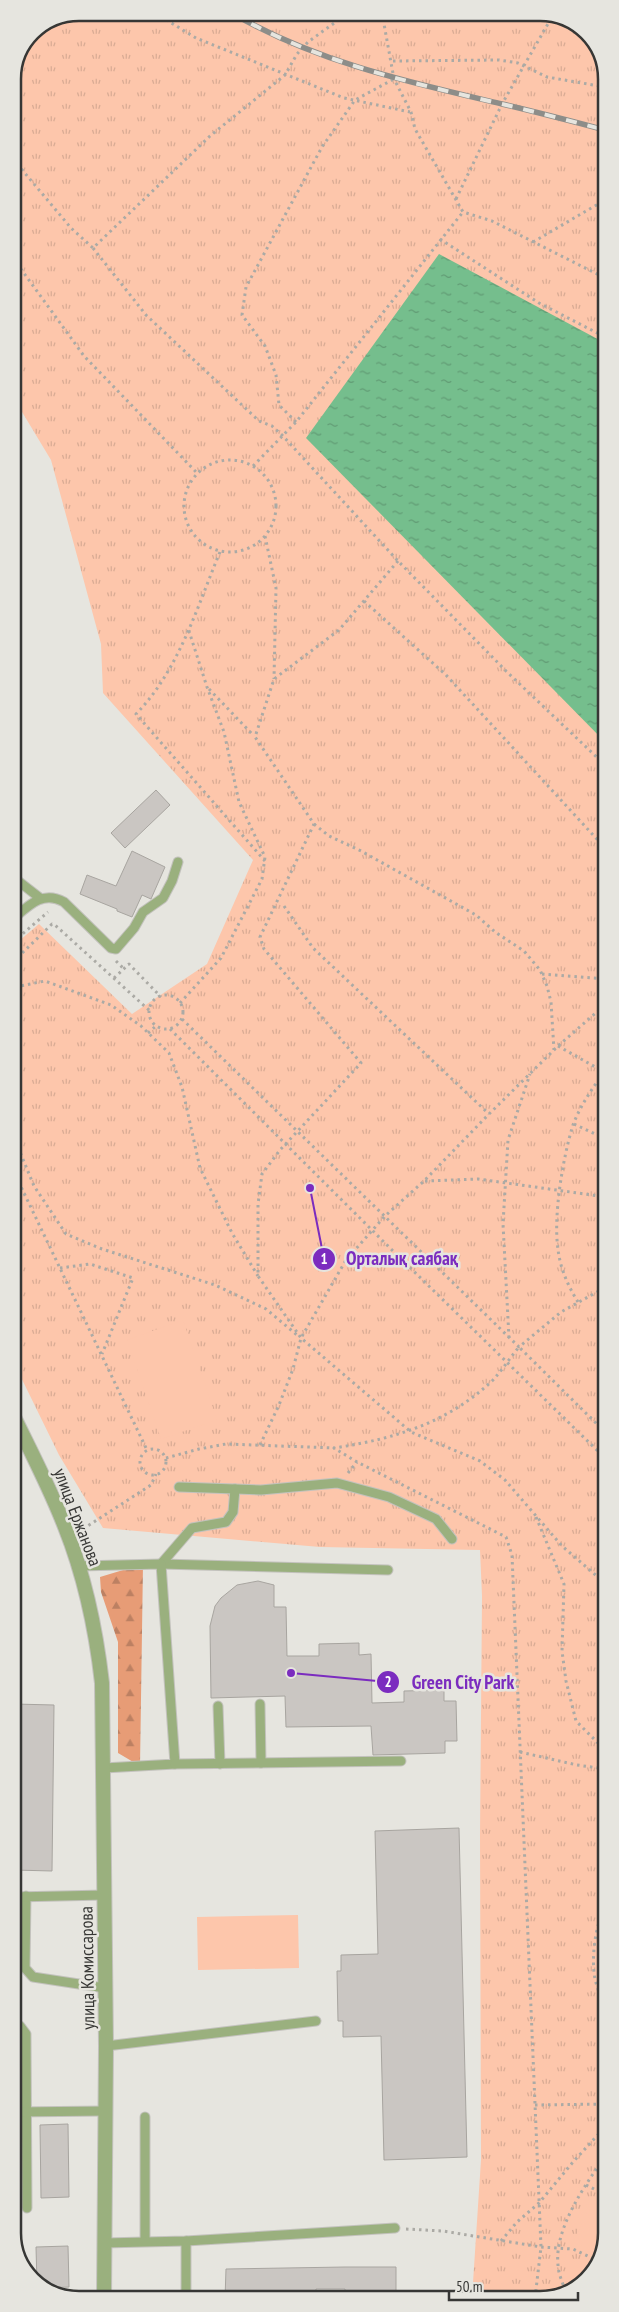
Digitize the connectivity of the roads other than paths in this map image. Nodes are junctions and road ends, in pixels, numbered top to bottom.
1 (178, 862) dead end
2 (21, 884) edge
3 (40, 898) junction
4 (21, 913) edge
5 (21, 1432) edge
6 (179, 1487) dead end
7 (235, 1489) junction
8 (452, 1539) dead end
9 (161, 1564) junction
10 (78, 1566) junction
11 (388, 1570) dead end
12 (97, 1637) joint
13 (260, 1704) dead end
14 (218, 1706) dead end
15 (401, 1761) dead end
16 (262, 1763) junction
17 (175, 1764) junction
18 (220, 1764) junction
19 (104, 1768) junction
20 (105, 1895) junction
21 (21, 1896) edge
22 (26, 1896) junction
23 (106, 1988) junction
24 (316, 2021) dead end
25 (21, 2027) edge
26 (106, 2046) junction
27 (106, 2111) junction
28 (21, 2112) edge
29 (27, 2112) junction
30 (145, 2117) dead end
31 (27, 2208) dead end
32 (396, 2228) road end
33 (145, 2240) junction
34 (186, 2241) junction
35 (104, 2242) junction
36 (104, 2291) edge
37 (186, 2291) edge

1 - 3 lane
2 - 3 lane
3 - 4 lane
5 - 10 street, улица Ержанова
6 - 7 lane
7 - 8 lane
7 - 9 lane
9 - 10 lane
9 - 11 lane
9 - 17 lane
10 - 12 street, улица Ержанова
12 - 19 street, улица Комиссарова
13 - 16 lane
14 - 18 lane
15 - 16 lane
16 - 18 lane
17 - 18 lane
17 - 19 lane
19 - 20 street, улица Комиссарова
20 - 22 lane
20 - 23 street, улица Комиссарова
21 - 22 lane
22 - 23 lane
23 - 26 street, улица Комиссарова
24 - 26 lane
25 - 29 lane
26 - 27 street, улица Комиссарова
27 - 29 lane
27 - 35 street, улица Комиссарова
28 - 29 lane
29 - 31 lane
30 - 33 lane
32 - 34 lane
33 - 34 lane
33 - 35 lane
34 - 37 lane
35 - 36 street, улица Комиссарова

